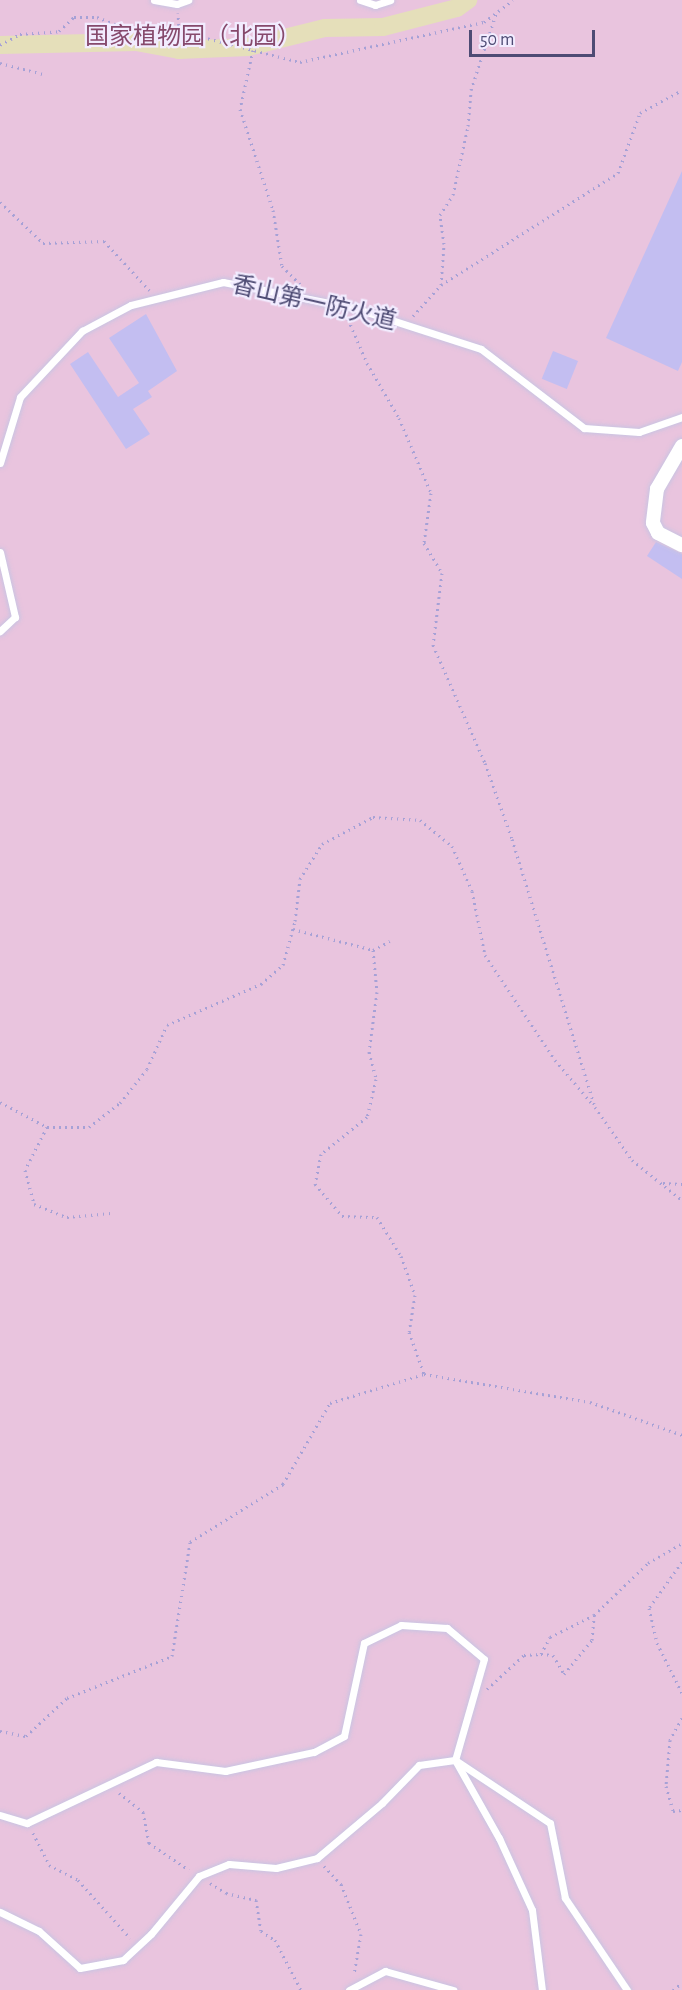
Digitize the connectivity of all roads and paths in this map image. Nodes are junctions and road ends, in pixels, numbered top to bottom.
1 (154, 0) edge
2 (188, 0) edge
3 (360, 0) edge
4 (390, 0) edge
5 (513, 0) edge
6 (177, 4) junction
7 (497, 12) junction
8 (179, 31) junction
9 (0, 45) edge
10 (253, 50) junction
11 (0, 63) edge
12 (43, 74) dead end
13 (682, 90) edge
14 (0, 202) edge
15 (441, 285) junction
16 (157, 298) junction
17 (318, 301) junction
18 (342, 305) junction
19 (405, 324) junction
20 (682, 417) edge
21 (682, 446) edge
22 (0, 463) edge
23 (682, 545) edge
24 (0, 552) edge
25 (0, 631) edge
26 (292, 929) junction
27 (390, 941) dead end
28 (373, 950) junction
29 (0, 1102) edge
30 (595, 1107) junction
31 (47, 1127) junction
32 (661, 1183) junction
33 (682, 1184) edge
34 (682, 1200) edge
35 (111, 1213) dead end
36 (424, 1374) junction
37 (682, 1435) edge
38 (682, 1543) edge
39 (682, 1562) edge
40 (594, 1615) junction
41 (541, 1653) junction
42 (682, 1693) edge
43 (473, 1703) junction
44 (682, 1718) edge
45 (0, 1731) edge
46 (455, 1760) junction
47 (682, 1810) edge
48 (0, 1815) edge
49 (27, 1823) junction
50 (317, 1858) junction
51 (0, 1912) edge
52 (137, 1947) junction
53 (682, 1983) edge
54 (351, 1989) edge
55 (453, 1990) edge
56 (542, 1990) edge
57 (627, 1990) edge
58 (673, 1990) edge

1 - 6 lane
2 - 6 lane
3 - 4 lane
5 - 7 path
6 - 8 path
7 - 10 path
7 - 15 path
8 - 9 path
8 - 10 path
10 - 17 path
11 - 12 path
13 - 15 path
14 - 16 path
15 - 19 path
16 - 17 lane, 香山第一防火道
16 - 22 lane, 香山第一防火道
17 - 18 lane, 香山第一防火道
18 - 19 lane, 香山第一防火道
18 - 30 path
19 - 20 lane, 香山第一防火道
21 - 23 street
24 - 25 lane
26 - 28 path
26 - 30 path
26 - 31 path
27 - 28 path
28 - 36 path
29 - 31 path
30 - 32 path
31 - 35 path
32 - 33 path
32 - 34 path
36 - 37 path
36 - 45 path
38 - 40 path
39 - 42 path
40 - 41 path
40 - 41 path
41 - 43 path
43 - 46 lane
43 - 49 lane
44 - 47 path
46 - 50 lane
46 - 56 lane
46 - 57 lane
48 - 49 lane
49 - 52 path
50 - 52 lane
50 - 54 path
51 - 52 lane
53 - 58 path
54 - 55 lane

